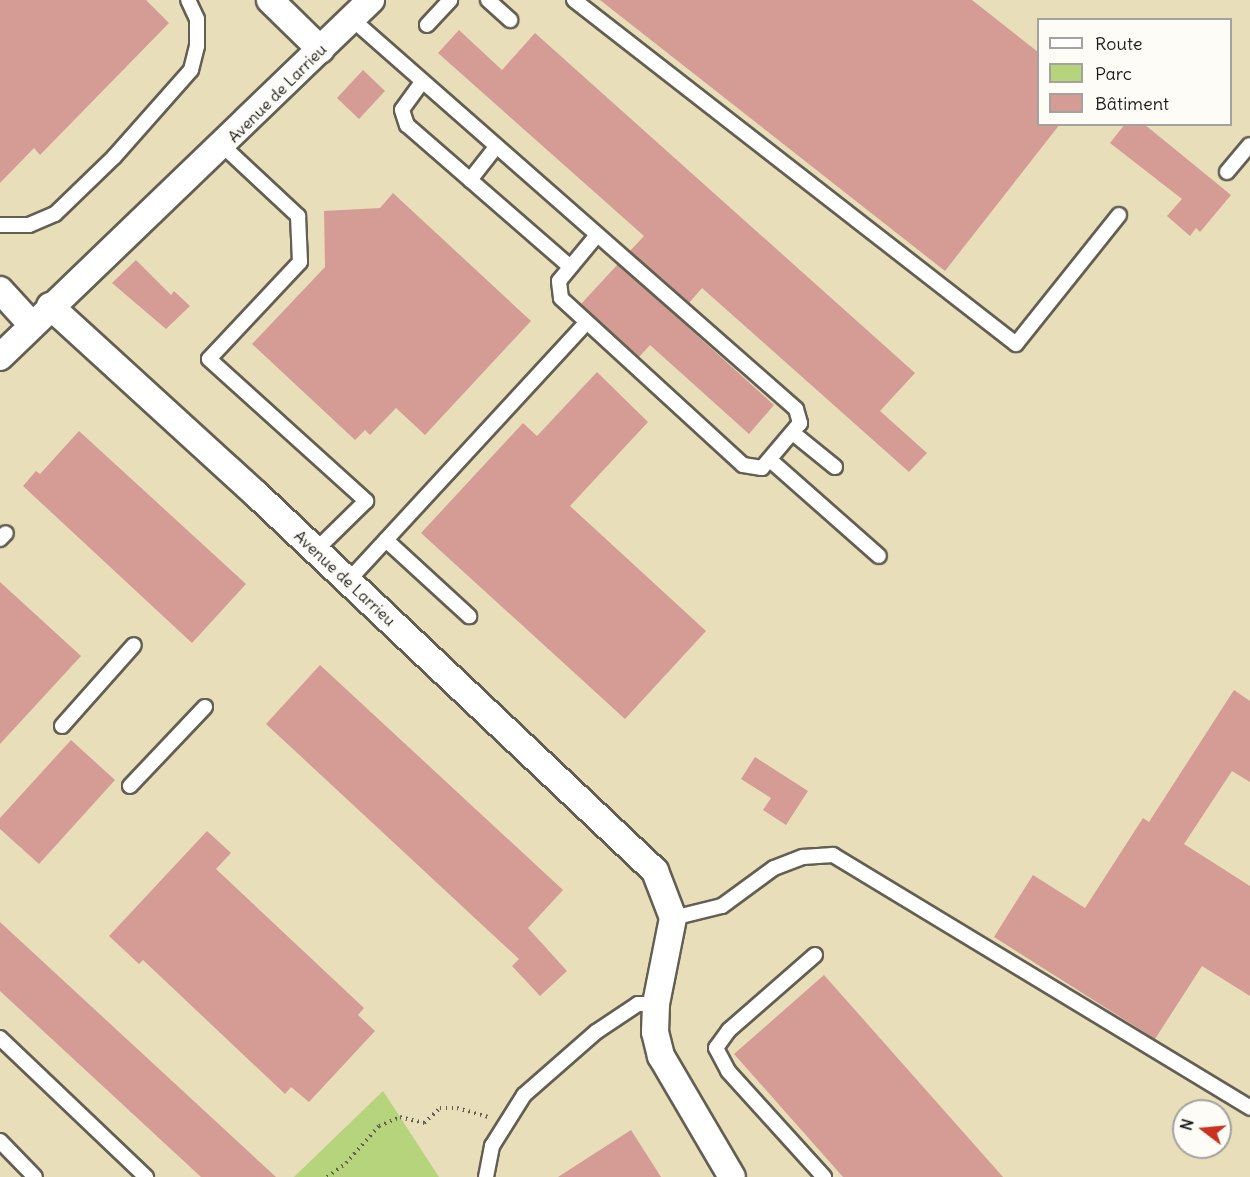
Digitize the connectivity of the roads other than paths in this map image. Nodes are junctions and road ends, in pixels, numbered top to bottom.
1 (188, 0) edge
2 (270, 0) edge
3 (370, 0) edge
4 (450, 0) edge
5 (488, 0) edge
6 (574, 0) edge
7 (352, 19) junction
8 (510, 20) dead end
9 (428, 25) dead end
10 (321, 50) junction
11 (422, 82) junction
12 (223, 146) junction
13 (1250, 146) edge
14 (496, 147) junction
15 (1227, 172) dead end
16 (470, 180) junction
17 (1119, 215) dead end
18 (0, 225) edge
19 (597, 235) junction
20 (569, 266) junction
21 (0, 290) edge
22 (50, 306) junction
23 (587, 322) junction
24 (32, 325) junction
25 (0, 357) edge
26 (794, 433) junction
27 (770, 459) junction
28 (835, 467) dead end
29 (386, 540) junction
30 (316, 550) junction
31 (879, 556) dead end
32 (348, 581) junction
33 (469, 616) dead end
34 (134, 645) dead end
35 (205, 707) dead end
36 (62, 726) dead end
37 (130, 786) dead end
38 (673, 918) junction
39 (815, 955) dead end
40 (656, 1004) junction
41 (0, 1038) edge
42 (1250, 1108) edge
43 (0, 1141) edge
44 (35, 1177) edge
45 (146, 1177) edge
46 (486, 1177) edge
47 (732, 1177) edge
48 (824, 1177) edge

1 - 18 lane
2 - 10 street
3 - 7 street, Avenue de Larrieu
4 - 9 lane
5 - 8 lane
6 - 17 lane
7 - 10 street, Avenue de Larrieu
7 - 11 lane
10 - 12 street, Avenue de Larrieu
11 - 14 lane
11 - 16 lane
12 - 22 street, Avenue de Larrieu
12 - 30 lane
13 - 15 lane
14 - 16 lane
14 - 19 lane
16 - 20 lane
19 - 20 lane
19 - 26 lane
20 - 23 lane
21 - 24 street
22 - 24 street, Avenue de Larrieu
22 - 30 street, Avenue de Larrieu
23 - 27 lane
23 - 29 lane
24 - 25 street, Avenue de Larrieu
26 - 27 lane
26 - 28 lane
27 - 31 lane
29 - 32 lane
29 - 33 lane
30 - 32 street, Avenue de Larrieu
32 - 38 street, Avenue de Larrieu
34 - 36 lane
35 - 37 lane
38 - 40 street
38 - 42 lane
39 - 48 lane
40 - 46 lane
40 - 47 street
41 - 45 lane
43 - 44 lane

